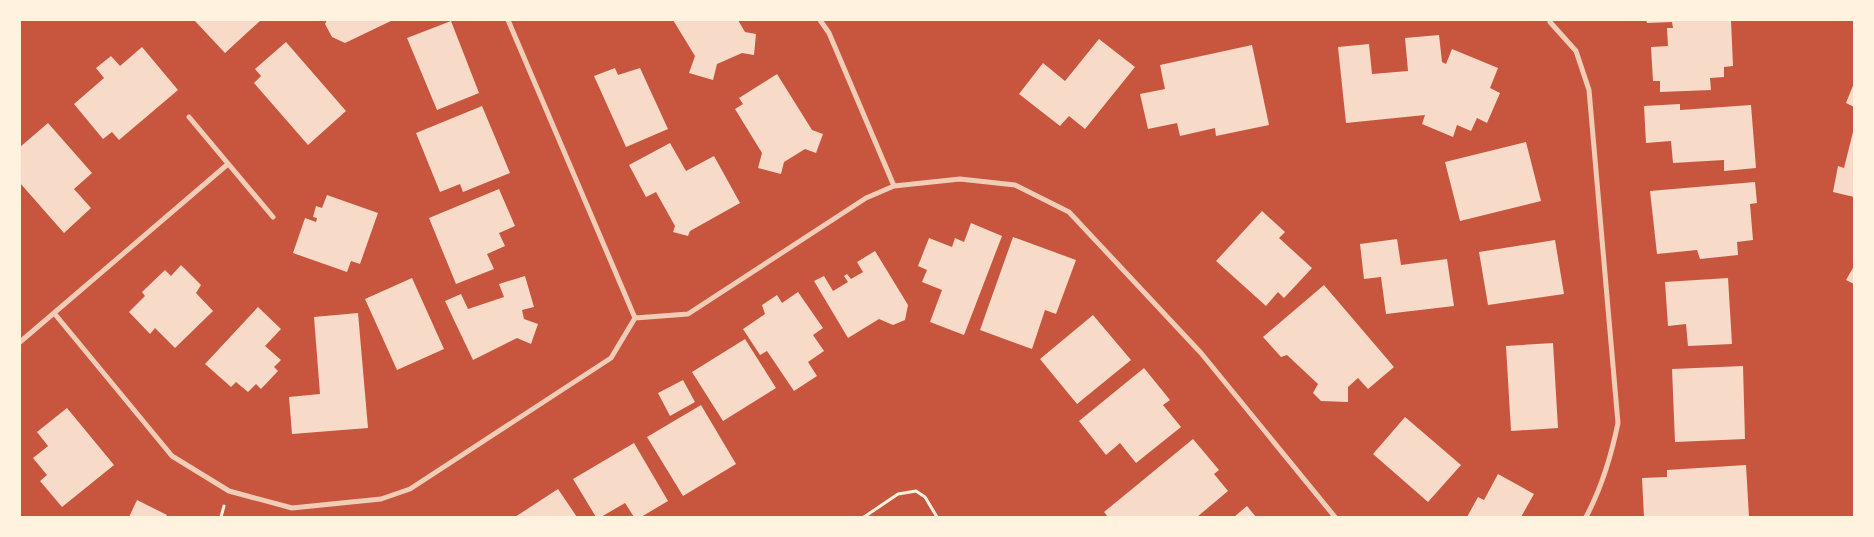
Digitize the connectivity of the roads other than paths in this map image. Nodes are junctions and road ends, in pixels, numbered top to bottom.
1 (508, 20) edge
2 (820, 20) edge
3 (1550, 22) dead end
4 (188, 117) dead end
5 (228, 164) junction
6 (894, 186) junction
7 (273, 218) dead end
8 (54, 314) junction
9 (635, 318) junction
10 (20, 342) edge
11 (1335, 517) edge
12 (1586, 517) edge

1 - 9 street
2 - 6 street
3 - 12 street
4 - 5 street
5 - 7 street
5 - 8 street
6 - 9 street
6 - 11 street
8 - 9 street
8 - 10 street

